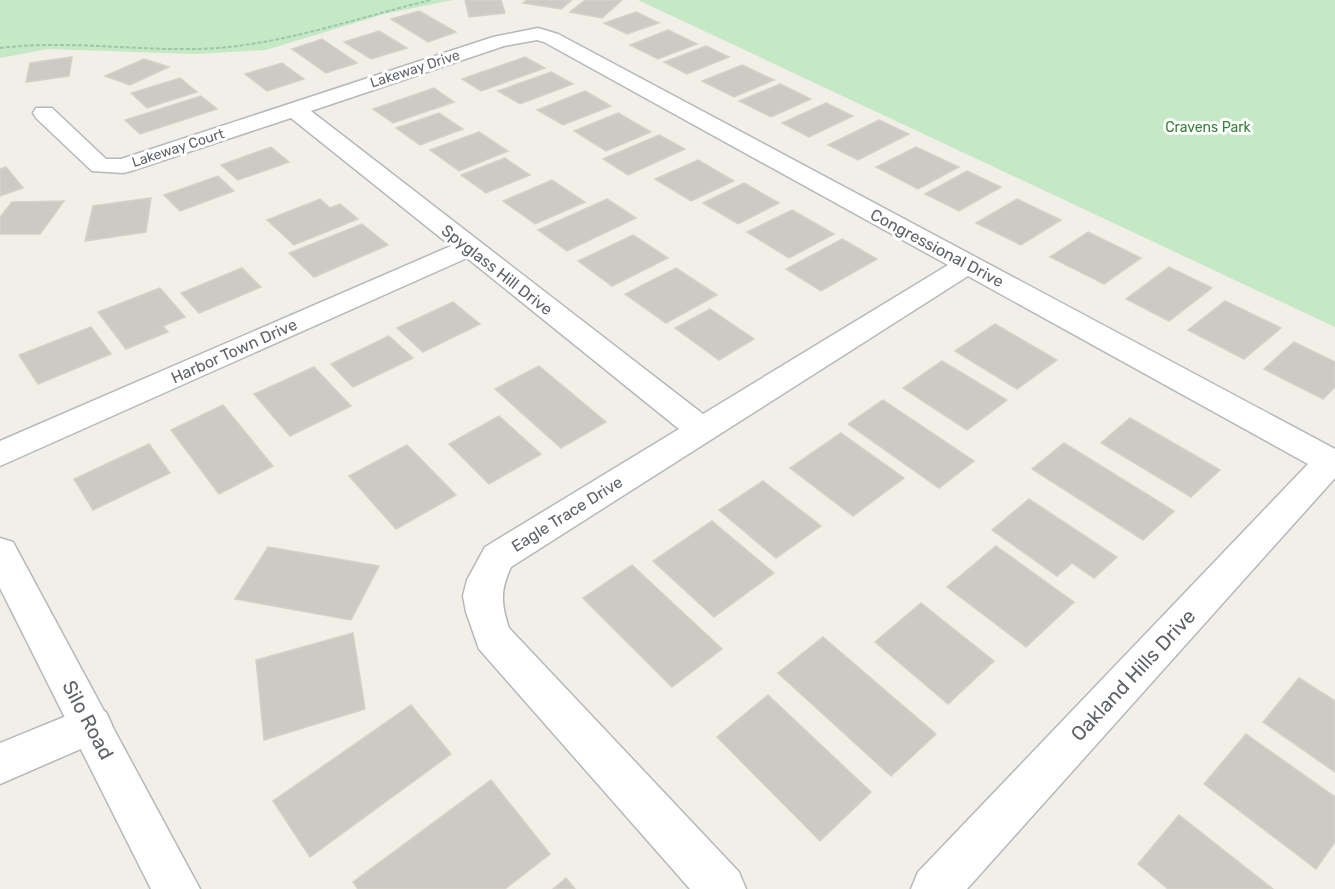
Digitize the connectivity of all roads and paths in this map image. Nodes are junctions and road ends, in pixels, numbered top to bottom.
1 (430, 0) edge
2 (538, 34) joint
3 (0, 48) edge
4 (294, 109) junction
5 (44, 113) dead end
6 (468, 248) junction
7 (967, 265) junction
8 (702, 430) junction
9 (0, 454) edge
10 (1333, 462) edge
11 (0, 552) edge
12 (91, 725) junction
13 (0, 764) edge
14 (176, 889) edge
15 (722, 889) edge
16 (935, 889) edge

1 - 3 path
2 - 4 street, Lakeway Drive
2 - 7 street, Congressional Drive
4 - 5 street, Lakeway Court
4 - 6 street, Spyglass Hill Drive
6 - 8 street, Spyglass Hill Drive
6 - 9 street, Harbor Town Drive
7 - 8 street, Eagle Trace Drive
7 - 10 street, Congressional Drive
8 - 15 street, Eagle Trace Drive
10 - 16 street, Oakland Hills Drive
11 - 12 street, Silo Road
12 - 13 street
12 - 14 street, Silo Road

